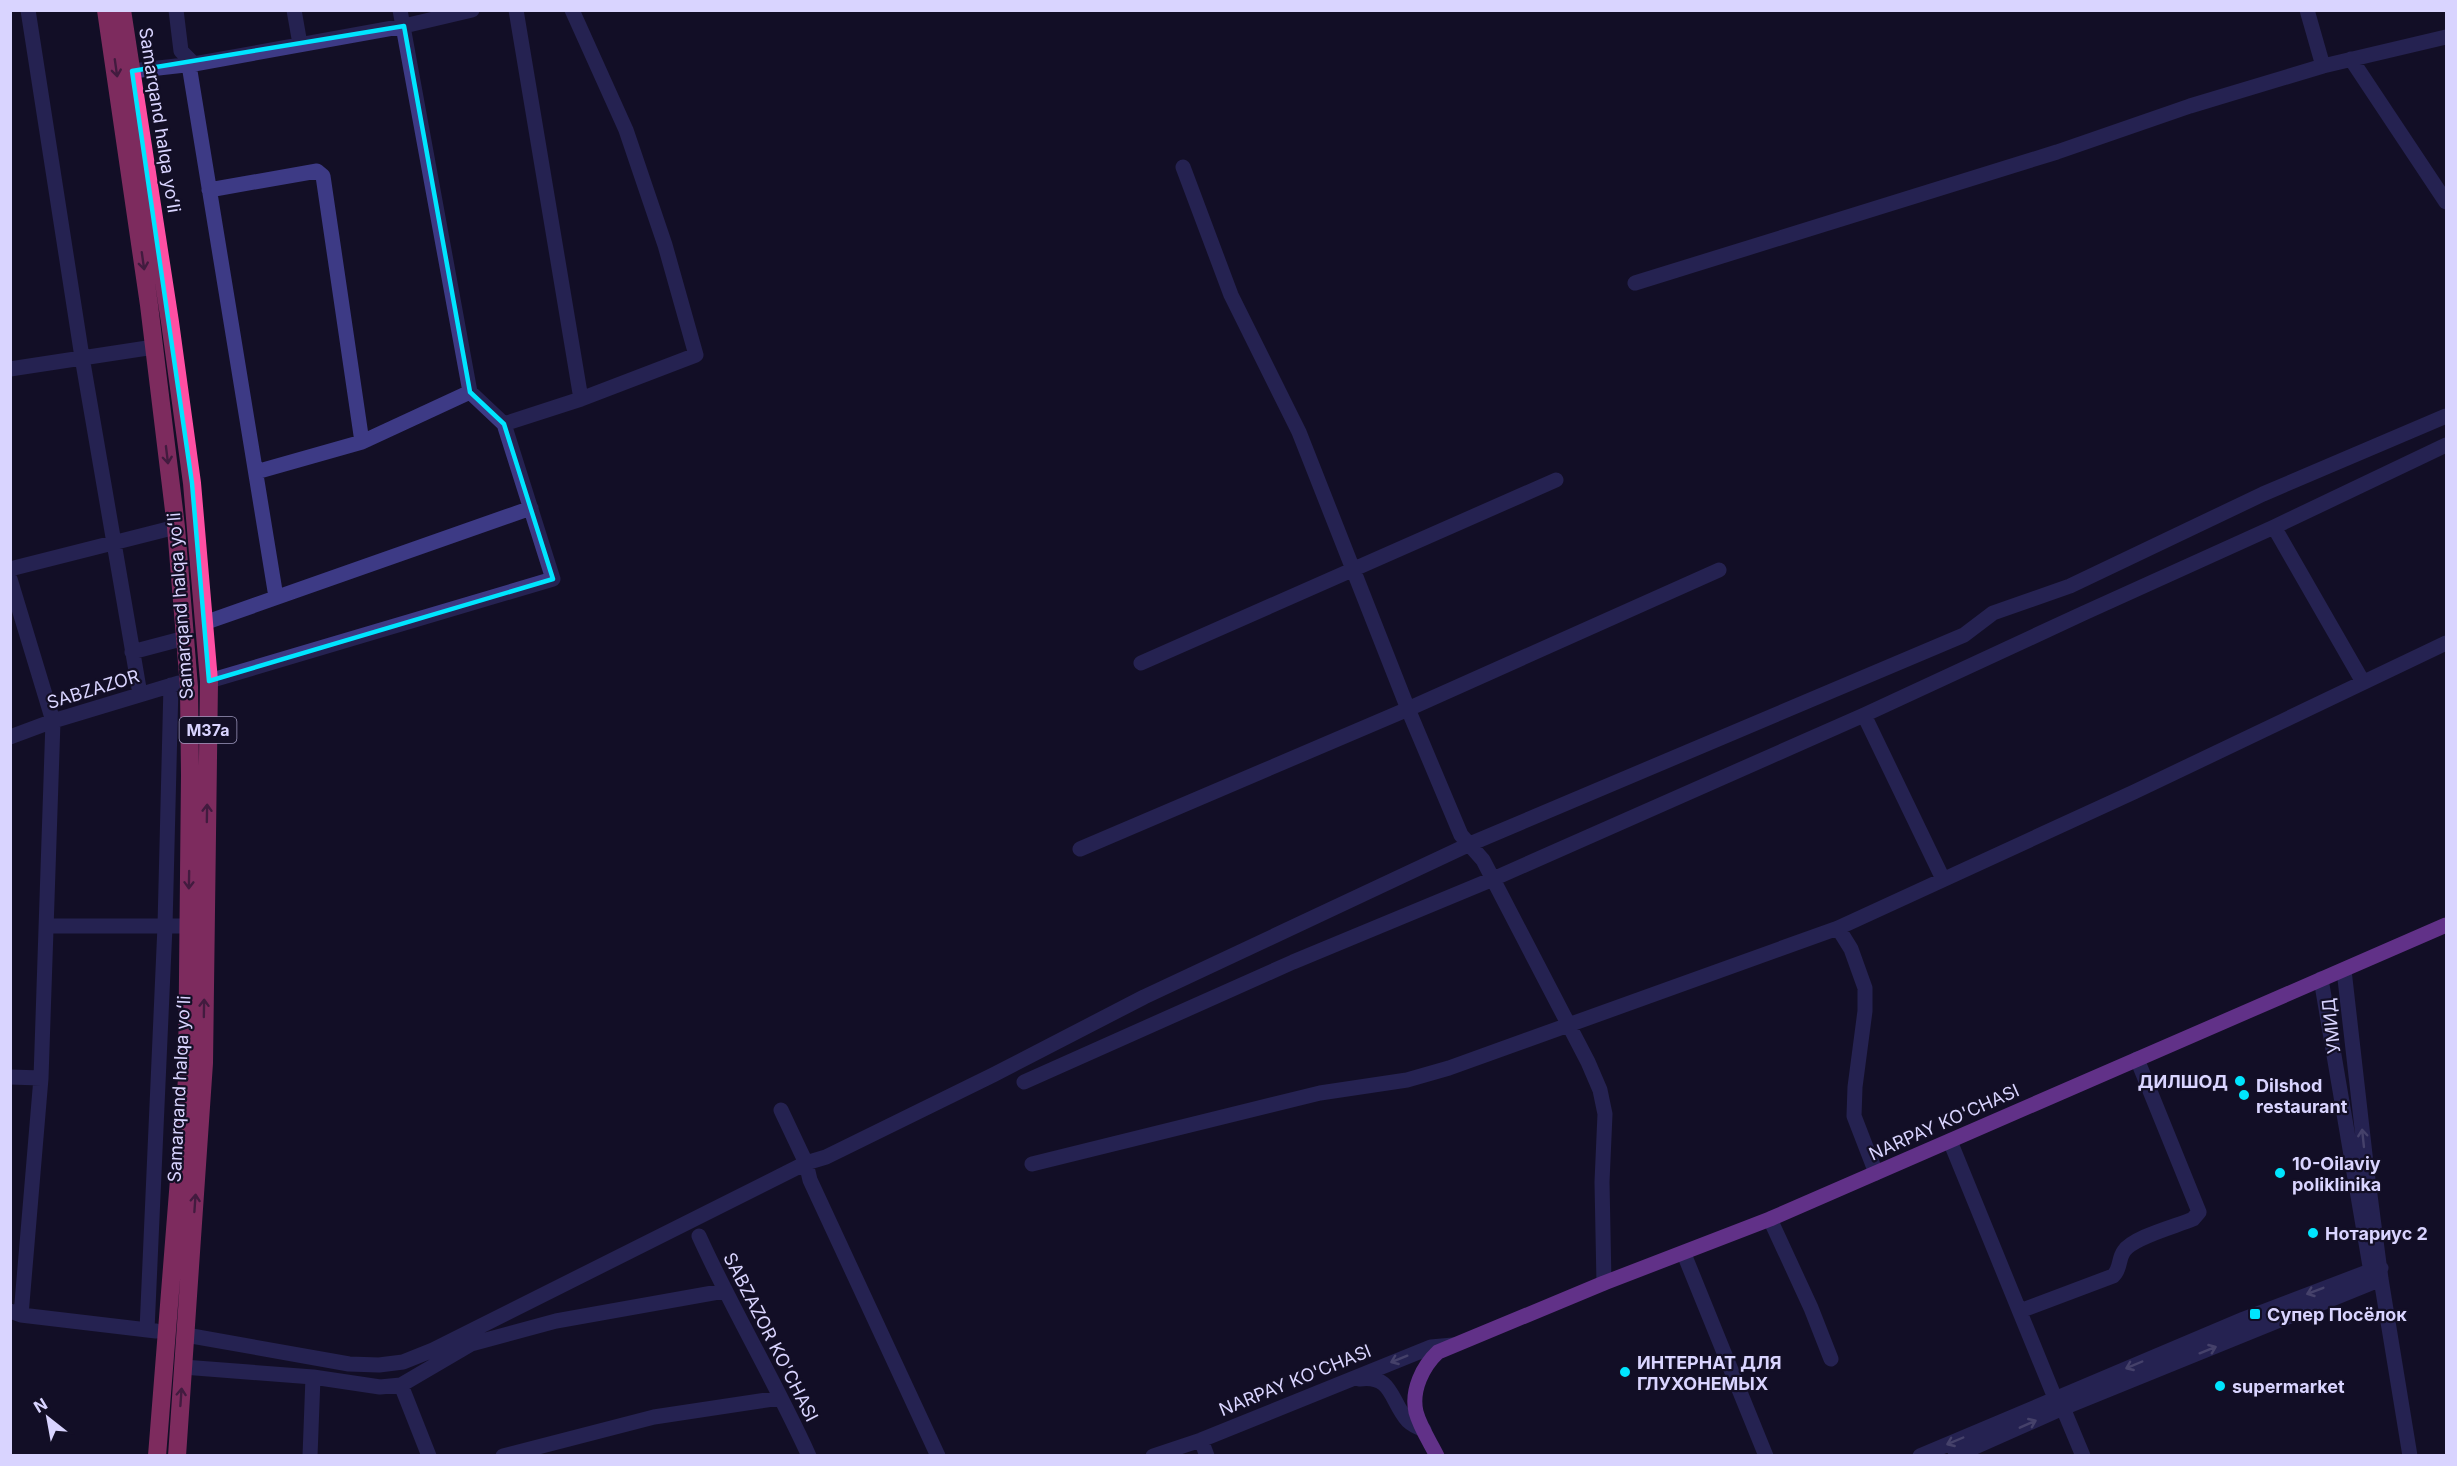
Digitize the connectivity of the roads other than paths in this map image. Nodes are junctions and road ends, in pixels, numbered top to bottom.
1 (28, 10) edge
2 (106, 10) edge
3 (122, 10) edge
4 (176, 10) edge
5 (294, 10) edge
6 (400, 10) edge
7 (472, 10) edge
8 (516, 10) edge
9 (572, 10) edge
10 (2307, 10) edge
11 (404, 26) junction
12 (2446, 37) edge
13 (300, 44) junction
14 (2351, 59) junction
15 (191, 64) junction
16 (2323, 66) junction
17 (132, 71) junction
18 (1183, 167) dead end
19 (209, 190) junction
20 (2446, 202) edge
21 (1635, 283) dead end
22 (154, 347) junction
23 (82, 357) junction
24 (10, 369) edge
25 (470, 392) junction
26 (581, 399) junction
27 (2446, 416) edge
28 (504, 424) junction
29 (362, 442) junction
30 (2446, 445) edge
31 (256, 472) junction
32 (1556, 480) dead end
33 (531, 508) junction
34 (176, 527) junction
35 (2274, 527) junction
36 (113, 544) junction
37 (179, 546) junction
38 (198, 546) junction
39 (10, 569) edge
40 (1354, 570) junction
41 (1719, 570) dead end
42 (10, 579) edge
43 (276, 597) junction
44 (204, 623) junction
45 (185, 638) junction
46 (2446, 643) edge
47 (132, 652) junction
48 (1141, 663) dead end
49 (209, 681) junction
50 (2363, 682) junction
51 (179, 683) junction
52 (140, 694) junction
53 (1408, 709) junction
54 (1864, 715) junction
55 (53, 721) junction
56 (10, 737) edge
57 (1470, 844) junction
58 (1080, 849) dead end
59 (1493, 879) junction
60 (1943, 879) junction
61 (2446, 925) edge
62 (46, 926) junction
63 (165, 926) junction
64 (188, 926) junction
65 (1838, 928) junction
66 (2344, 970) junction
67 (2321, 980) junction
68 (1567, 1025) junction
69 (2137, 1059) junction
70 (10, 1077) edge
71 (41, 1078) junction
72 (1024, 1082) dead end
73 (781, 1110) dead end
74 (1950, 1141) junction
75 (806, 1163) junction
76 (1032, 1164) dead end
77 (1876, 1173) junction
78 (1770, 1219) junction
79 (699, 1236) dead end
80 (1684, 1254) junction
81 (2378, 1278) junction
82 (1604, 1283) junction
83 (724, 1291) junction
84 (2020, 1311) junction
85 (16, 1313) edge
86 (147, 1330) junction
87 (166, 1331) junction
88 (186, 1335) junction
89 (1453, 1345) junction
90 (1831, 1359) dead end
91 (183, 1367) junction
92 (313, 1377) junction
93 (1347, 1380) junction
94 (401, 1385) junction
95 (780, 1398) junction
96 (2059, 1403) junction
97 (1424, 1430) junction
98 (1201, 1440) junction
99 (158, 1455) edge
100 (177, 1455) edge
101 (310, 1455) edge
102 (429, 1455) edge
103 (503, 1455) edge
104 (809, 1455) edge
105 (938, 1455) edge
106 (1153, 1455) edge
107 (1207, 1455) edge
108 (1437, 1455) edge
109 (1766, 1455) edge
110 (1920, 1455) edge
111 (1955, 1455) edge
112 (2083, 1455) edge
113 (2410, 1455) edge

1 - 23 street
2 -> 22 highway, Samarqand halqa yoʻli / M37a
3 - 17 highway, Samarqand halqa yoʻli / M37a
4 - 15 street
5 - 13 street
6 - 11 street
7 - 11 street
8 - 26 street
9 - 26 street
10 - 16 street
11 - 13 street
11 - 25 street
12 - 14 street
13 - 15 street
14 - 16 street
14 - 20 street
15 - 17 street
15 - 19 street
16 - 21 street
17 - 38 highway, Samarqand halqa yoʻli / M37a
18 - 40 street
19 - 29 street
19 - 31 street
22 - 23 street
22 -> 34 highway, Samarqand halqa yoʻli / M37a
23 - 24 street
23 - 36 street
25 - 28 street
25 - 29 street
26 - 28 street
27 - 57 street
28 - 33 street
29 - 31 street
30 - 35 street
31 - 43 street
32 - 40 street
33 - 43 street
33 - 49 street
34 - 36 street
34 - 37 highway, Samarqand halqa yoʻli / M37a
35 - 50 street
35 - 54 street
36 - 39 street
36 - 47 street
37 - 38 highway
37 - 45 highway, Samarqand halqa yoʻli / M37a
38 - 44 highway, Samarqand halqa yoʻli / M37a
40 - 48 street
40 - 53 street
41 - 53 street
42 - 55 street
43 - 44 street
44 - 49 highway, Samarqand halqa yoʻli / M37a
45 - 47 street
45 - 51 highway, Samarqand halqa yoʻli / M37a
46 - 50 street
47 - 52 street
88 -> 49 highway, Samarqand halqa yoʻli / M37a
50 - 60 street
51 - 52 street, SABZAZOR
51 - 63 street
51 -> 64 highway, Samarqand halqa yoʻli / M37a
52 - 55 street, SABZAZOR
53 - 57 street
53 - 58 street
54 - 59 street
54 - 60 street
55 - 56 street, SABZAZOR
55 - 62 street
57 - 59 street
57 - 75 street
59 - 68 street
59 - 72 street
60 - 65 street
61 - 66 main road, NARPAY KO'CHASI
62 - 63 street
62 - 71 street
63 - 64 street
63 - 86 street
64 - 87 highway, Samarqand halqa yoʻli / M37a
65 - 68 street
65 - 77 street
66 - 67 main road, NARPAY KO'CHASI
81 -> 66 street, УМИД
67 - 69 main road, NARPAY KO'CHASI
67 - 81 street, УМИД
68 - 76 street
68 - 82 street
69 - 74 main road, NARPAY KO'CHASI
69 - 84 street
70 - 71 street
71 - 85 street
73 - 75 street
74 - 77 main road, NARPAY KO'CHASI
74 - 84 street
75 - 88 street
75 - 105 street
77 - 78 main road, NARPAY KO'CHASI
78 - 80 main road, NARPAY KO'CHASI
78 - 90 street
79 - 83 street, SABZAZOR KO'CHASI
80 - 82 main road, NARPAY KO'CHASI
80 - 109 street
81 - 96 street
81 - 113 street, УМИД
82 - 89 main road, NARPAY KO'CHASI
83 - 94 street
83 - 95 street, SABZAZOR KO'CHASI
84 - 96 street
85 - 86 street
86 - 87 street
87 - 99 highway, Samarqand halqa yoʻli / M37a
88 - 91 highway, Samarqand halqa yoʻli / M37a
89 -> 93 street, NARPAY KO'CHASI
89 - 97 main road, NARPAY KO'CHASI
91 - 92 street
100 -> 91 highway, Samarqand halqa yoʻli / M37a
92 - 94 street
92 - 101 street
93 - 97 street
93 - 98 street, NARPAY KO'CHASI
94 - 102 street
95 - 103 street
95 - 104 street, SABZAZOR KO'CHASI
96 -> 110 street
111 -> 96 street
96 - 112 street
97 - 108 main road
98 - 106 street, NARPAY KO'CHASI
98 - 107 street

